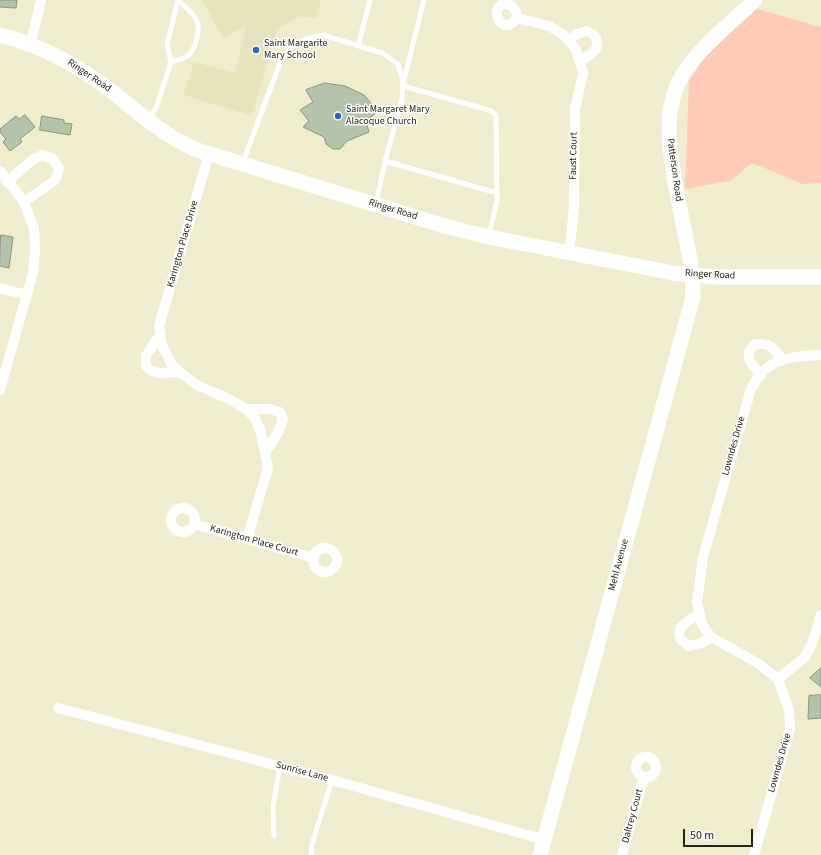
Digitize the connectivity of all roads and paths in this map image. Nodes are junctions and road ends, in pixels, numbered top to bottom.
1 (41, 0) edge
2 (178, 0) edge
3 (370, 0) edge
4 (424, 0) edge
5 (755, 0) edge
6 (517, 18) dead end
7 (0, 35) edge
8 (568, 40) junction
9 (30, 44) junction
10 (358, 46) junction
11 (580, 61) junction
12 (171, 62) junction
13 (403, 84) junction
14 (148, 120) junction
15 (209, 154) junction
16 (385, 162) junction
17 (242, 164) junction
18 (0, 171) edge
19 (7, 182) junction
20 (497, 193) junction
21 (24, 202) junction
22 (375, 205) junction
23 (489, 237) junction
24 (568, 253) junction
25 (692, 275) junction
26 (821, 277) edge
27 (0, 288) edge
28 (27, 296) junction
29 (161, 333) junction
30 (821, 355) edge
31 (782, 360) junction
32 (179, 372) junction
33 (761, 375) junction
34 (0, 390) edge
35 (246, 409) junction
36 (265, 453) junction
37 (194, 524) dead end
38 (247, 539) junction
39 (314, 558) dead end
40 (700, 614) junction
41 (821, 615) edge
42 (711, 637) junction
43 (778, 679) junction
44 (58, 708) dead end
45 (280, 766) junction
46 (644, 777) dead end
47 (332, 780) junction
48 (274, 836) dead end
49 (545, 840) junction
50 (311, 855) edge
51 (540, 855) edge
52 (622, 855) edge
53 (754, 855) edge

1 - 9 street
2 - 12 lane
2 - 12 lane
3 - 10 lane
4 - 13 lane
5 - 25 street, Patterson Road
6 - 8 street, Faust Court
7 - 9 street, Ringer Road
8 - 11 street, Faust Court
8 - 11 street
9 - 14 street, Ringer Road
10 - 13 lane
10 - 17 lane
11 - 24 street, Faust Court
12 - 14 lane
13 - 16 lane
13 - 20 lane
14 - 15 street, Ringer Road
15 - 17 street, Ringer Road
15 - 29 street, Karington Place Drive
16 - 20 lane
16 - 22 lane
17 - 22 street, Ringer Road
18 - 19 street
19 - 21 street
19 - 21 street
20 - 23 lane
21 - 28 street
22 - 23 street, Ringer Road
23 - 24 street, Ringer Road
24 - 25 street, Ringer Road
25 - 26 street, Ringer Road
25 - 49 street, Mehl Avenue
27 - 28 street
28 - 34 street
29 - 32 street, Karington Place Drive
29 - 32 street, Karington Place Drive
30 - 31 street, Lowndes Drive
31 - 33 street, Lowndes Drive
31 - 33 street
32 - 35 street, Karington Place Drive
33 - 40 street, Lowndes Drive
35 - 36 street, Karington Place Drive
35 - 36 street
36 - 38 street, Karington Place Drive
37 - 38 street, Karington Place Court
38 - 39 street, Karington Place Court
40 - 42 street, Lowndes Drive
40 - 42 street
41 - 43 street
42 - 43 street
43 - 53 street, Lowndes Drive
44 - 45 street, Sunrise Lane
45 - 47 street, Sunrise Lane
45 - 48 lane
46 - 52 street, Daltrey Court
47 - 49 street, Sunrise Lane
47 - 50 lane
49 - 51 street, Mehl Avenue

